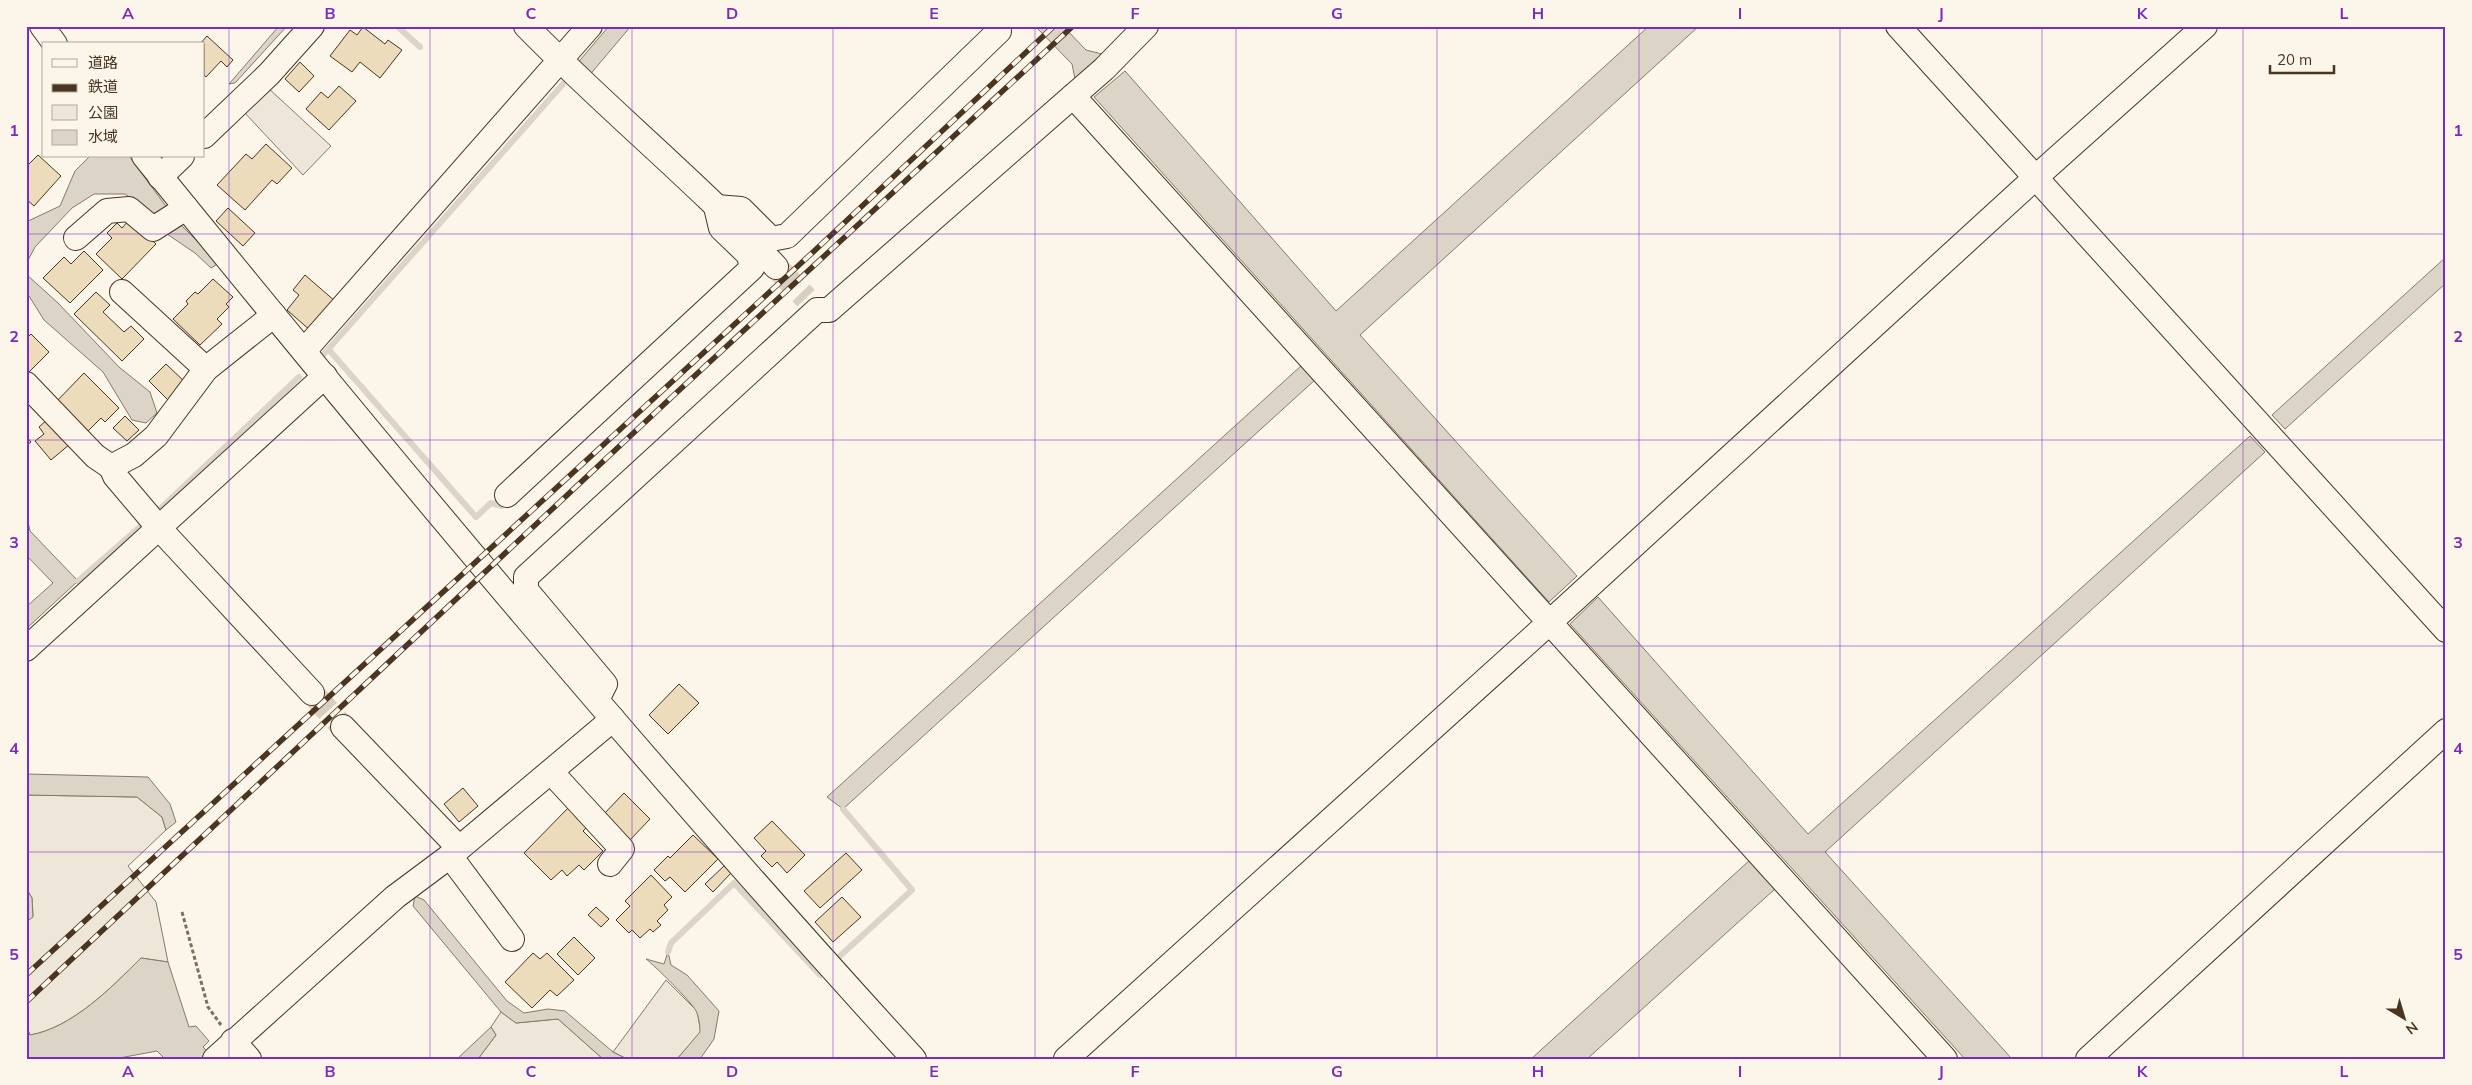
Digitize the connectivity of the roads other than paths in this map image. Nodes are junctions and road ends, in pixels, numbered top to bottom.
1 (42, 26) edge
2 (312, 26) edge
3 (526, 26) edge
4 (590, 26) edge
5 (1146, 26) edge
6 (1898, 26) edge
7 (2205, 26) edge
8 (998, 31) dead end
9 (54, 42) edge
10 (560, 61) junction
11 (1089, 82) junction
12 (205, 135) edge
13 (146, 158) edge
14 (180, 158) edge
15 (160, 177) junction
16 (2035, 178) junction
17 (716, 207) junction
18 (186, 208) junction
19 (76, 238) dead end
20 (776, 267) tunnel mouth
21 (122, 292) dead end
22 (274, 315) junction
23 (304, 351) junction
24 (206, 369) junction
25 (325, 376) junction
26 (26, 384) edge
27 (111, 467) junction
28 (507, 495) dead end
29 (159, 528) junction
30 (1550, 622) junction
31 (2446, 630) edge
32 (26, 649) edge
33 (312, 693) tunnel mouth
34 (597, 700) junction
35 (613, 720) junction
36 (343, 727) tunnel mouth
37 (2446, 731) edge
38 (552, 773) junction
39 (455, 852) junction
40 (610, 864) dead end
41 (512, 939) dead end
42 (223, 1051) edge
43 (249, 1059) edge
44 (914, 1059) edge
45 (1066, 1059) edge
46 (1945, 1059) edge
47 (2088, 1059) edge

1 - 9 street
2 - 12 street
3 - 10 street
4 - 10 street
5 - 11 street
6 - 16 street
7 - 16 street
8 - 17 street
10 - 17 street
10 - 23 street
11 - 30 street
11 - 34 street
13 - 15 street
14 - 15 street
15 - 18 street
16 - 30 street
16 - 31 street
17 - 20 street
17 - 28 street
18 - 19 street
18 - 22 street
21 - 24 street
22 - 23 street
22 - 24 street
23 - 25 street
24 - 27 street
25 - 29 street
25 - 34 street
26 - 27 street
27 - 29 street
29 - 32 street
29 - 33 street
30 - 45 street
30 - 46 street
34 - 35 street
35 - 38 street
35 - 44 street
36 - 39 street
37 - 47 street
38 - 39 street
38 - 40 street
39 - 41 street
39 - 42 street
42 - 43 street

